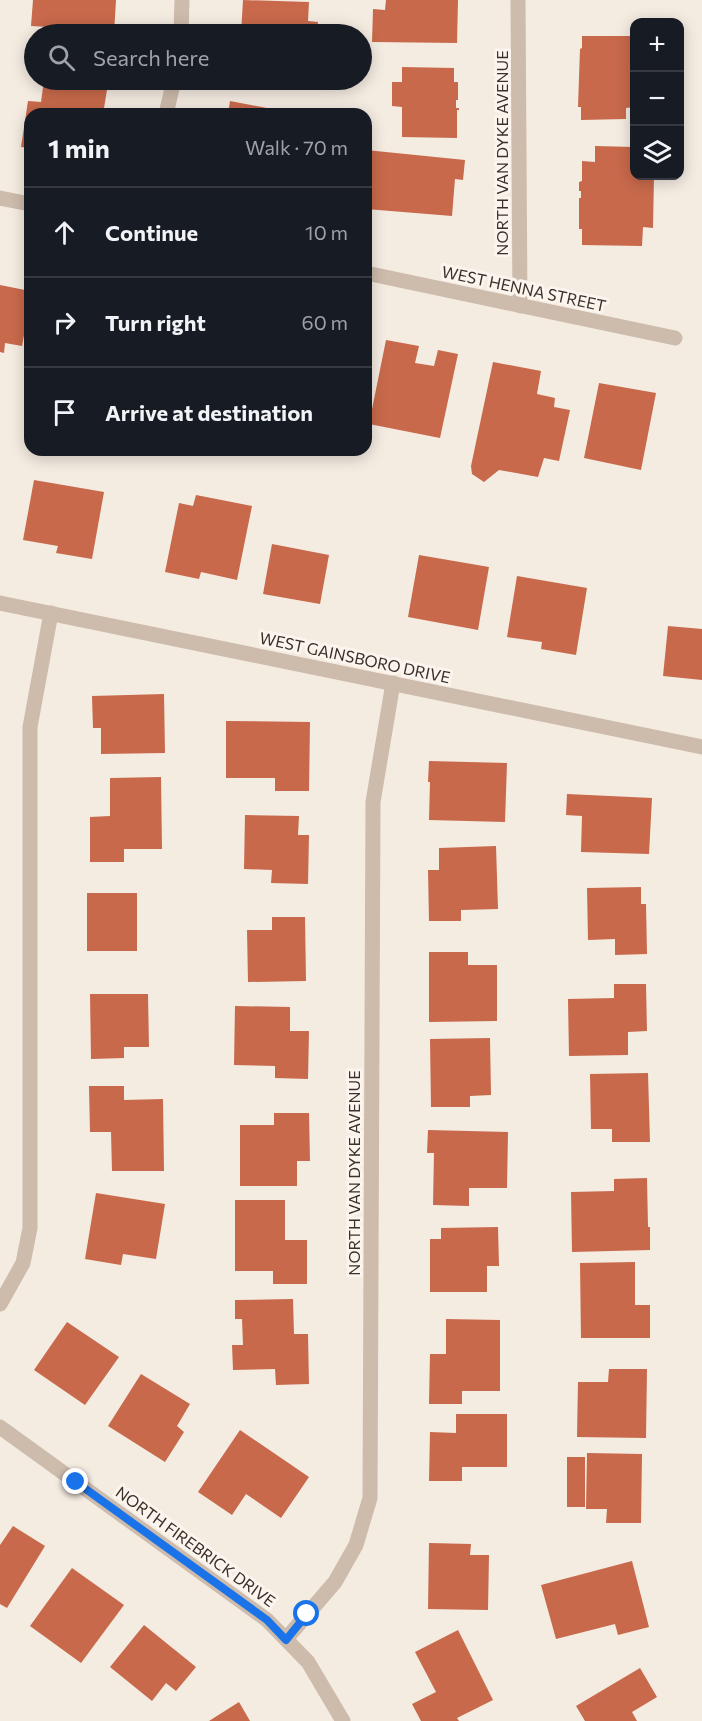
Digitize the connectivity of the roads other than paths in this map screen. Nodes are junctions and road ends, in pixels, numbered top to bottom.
1 (182, 0) edge
2 (518, 0) edge
3 (181, 24) edge
4 (172, 90) edge
5 (167, 108) edge
6 (0, 198) edge
7 (24, 203) edge
8 (372, 274) edge
9 (520, 306) junction
10 (675, 338) dead end
11 (0, 603) edge
12 (51, 613) junction
13 (393, 683) junction
14 (702, 747) edge
15 (0, 1304) edge
16 (0, 1427) edge
17 (286, 1640) junction
18 (343, 1721) edge

1 - 3 street
2 - 9 street, NORTH VAN DYKE AVENUE
4 - 5 street
6 - 7 street
8 - 9 street, WEST HENNA STREET
9 - 10 street, WEST HENNA STREET
11 - 12 street, WEST GAINSBORO DRIVE
12 - 13 street, WEST GAINSBORO DRIVE
12 - 15 street
13 - 14 street, WEST GAINSBORO DRIVE
13 - 17 street, NORTH VAN DYKE AVENUE
16 - 17 street, NORTH FIREBRICK DRIVE
17 - 18 street, NORTH FIREBRICK DRIVE

